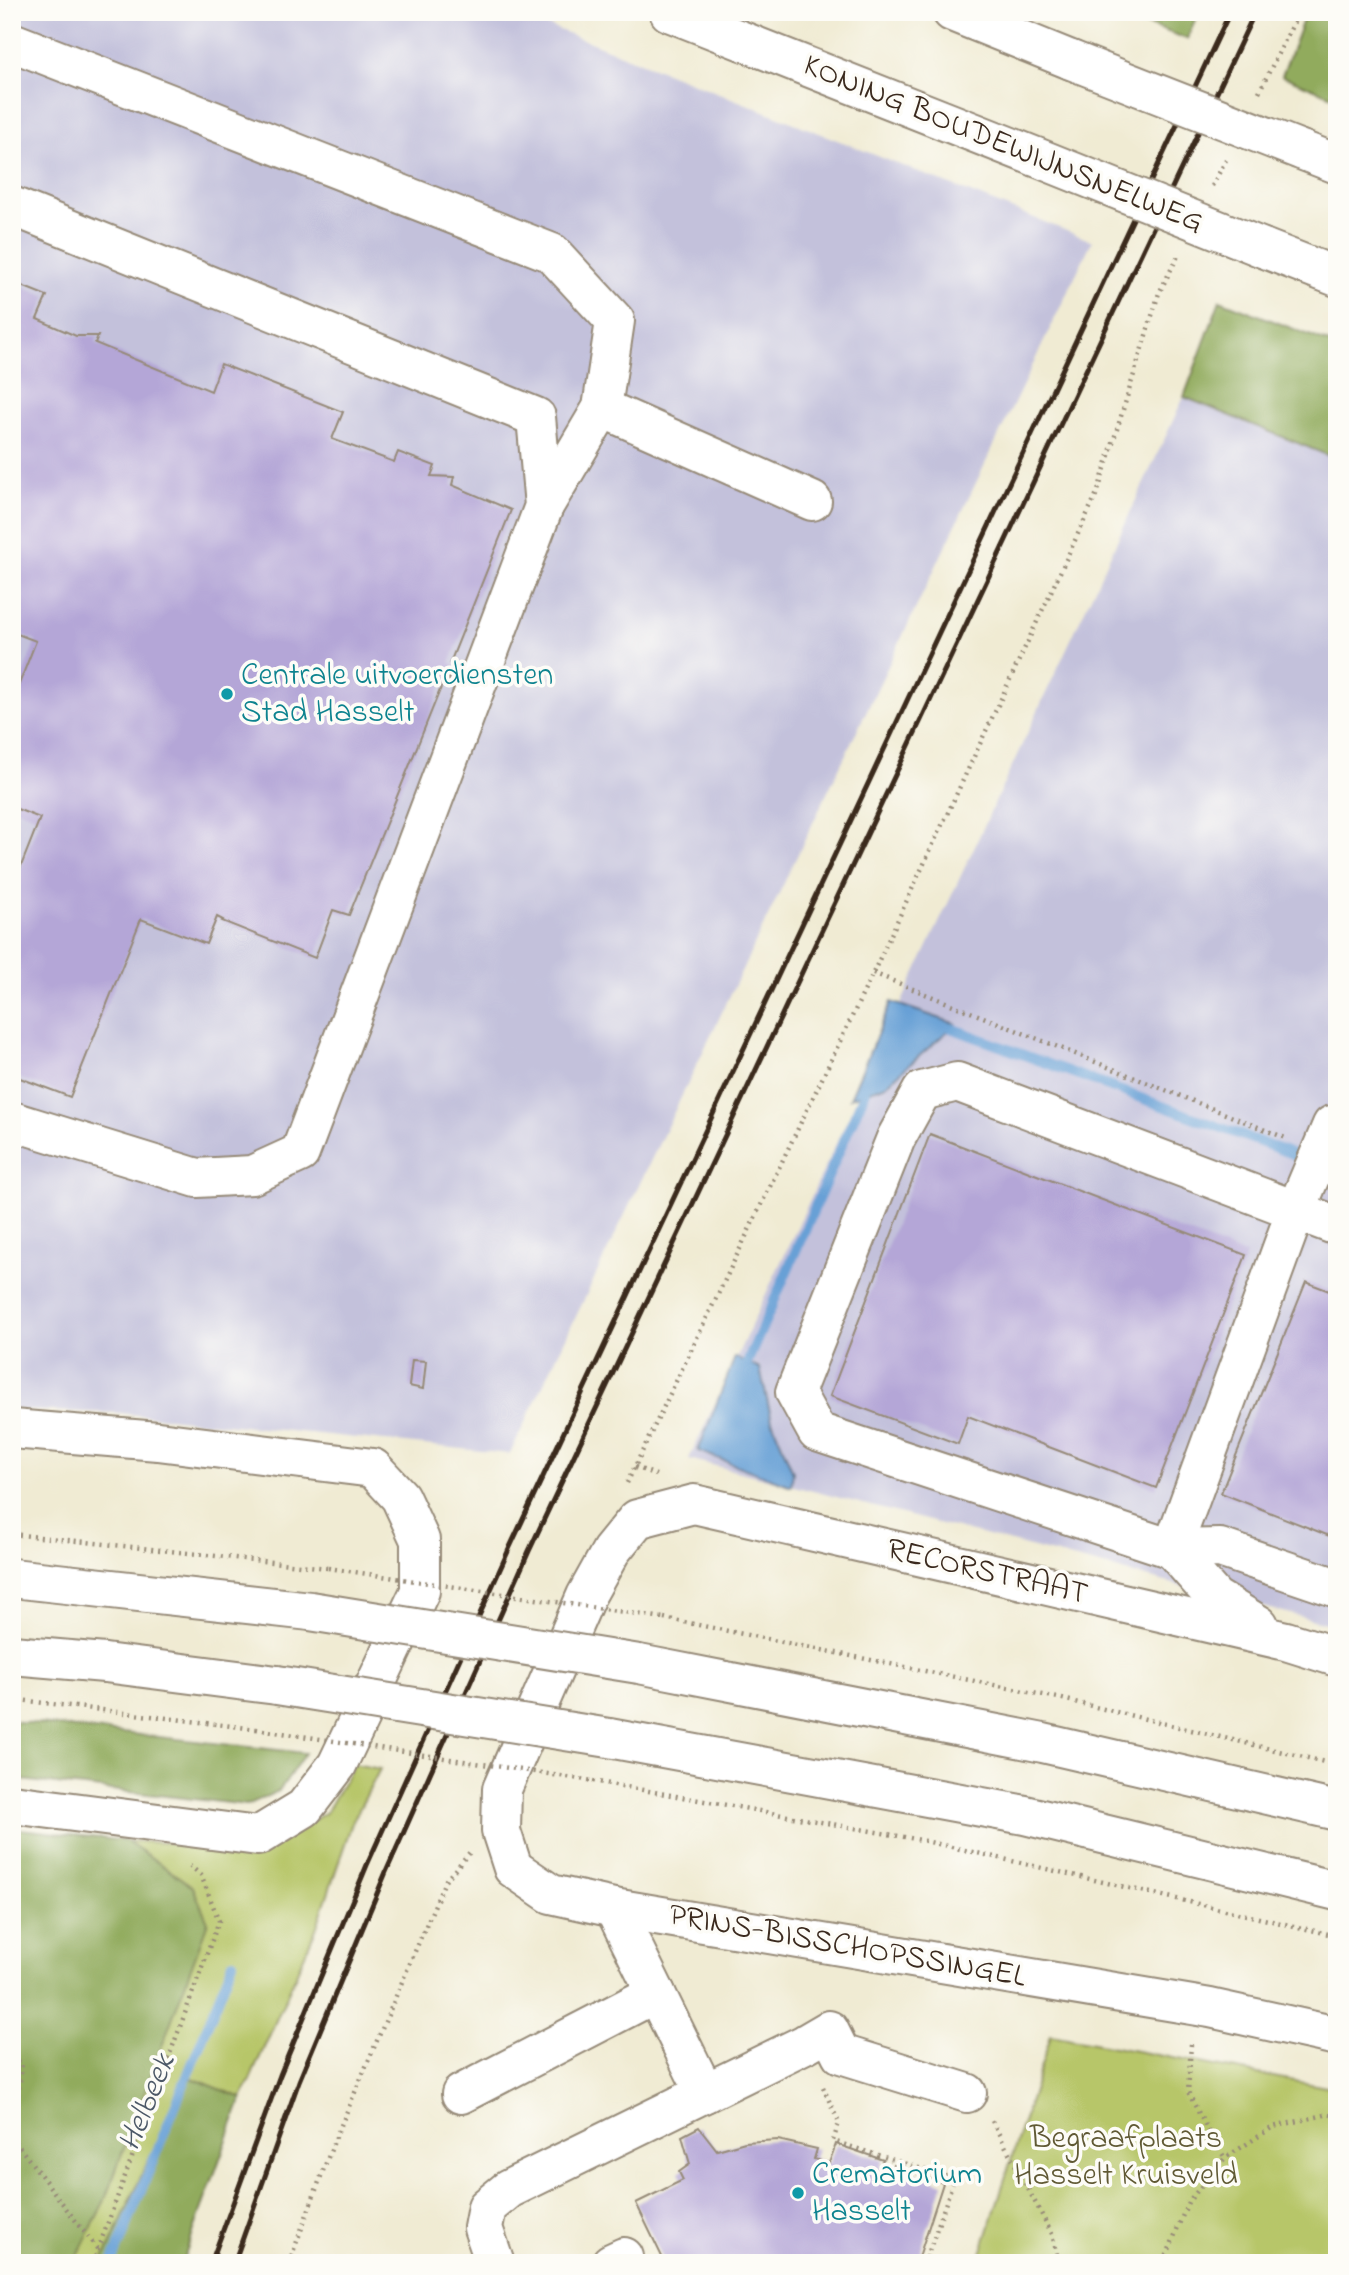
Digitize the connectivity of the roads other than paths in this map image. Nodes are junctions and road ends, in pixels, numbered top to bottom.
1 (669, 12) edge
2 (952, 12) edge
3 (12, 42) edge
4 (1337, 164) edge
5 (12, 206) edge
6 (1337, 277) edge
7 (602, 408) junction
8 (812, 501) dead end
9 (544, 506) junction
10 (12, 1121) edge
11 (1326, 1138) road end
12 (1296, 1210) junction
13 (1337, 1226) edge
14 (12, 1429) edge
15 (631, 1503) joint
16 (1172, 1549) junction
17 (12, 1578) edge
18 (1337, 1588) edge
19 (1286, 1642) junction
20 (12, 1655) edge
21 (1337, 1657) edge
22 (12, 1804) edge
23 (1337, 1811) edge
24 (1337, 1891) edge
25 (614, 1908) junction
26 (656, 1993) junction
27 (1337, 2036) edge
28 (705, 2092) junction
29 (967, 2093) road end
30 (461, 2094) dead end
31 (495, 2263) edge

1 - 6 main road, KONING BOUDEWIJNSNELWEG, bridge
2 - 4 main road, bridge
3 - 7 main road
5 - 9 main road
7 - 8 main road
7 - 9 main road
9 - 10 main road
11 - 12 main road
12 - 13 main road
12 - 16 main road
12 - 16 main road
14 - 22 main road
15 - 19 main road, RECORSTRAAT
15 - 25 main road, PRINS-BISSCHOPSSINGEL
16 - 18 main road
16 - 19 main road
17 - 23 main road, bridge
19 - 21 main road, RECORSTRAAT
20 - 24 main road, bridge
25 - 26 main road
25 - 27 main road, PRINS-BISSCHOPSSINGEL
26 - 28 main road
26 - 30 main road
28 - 29 main road
28 - 31 main road

